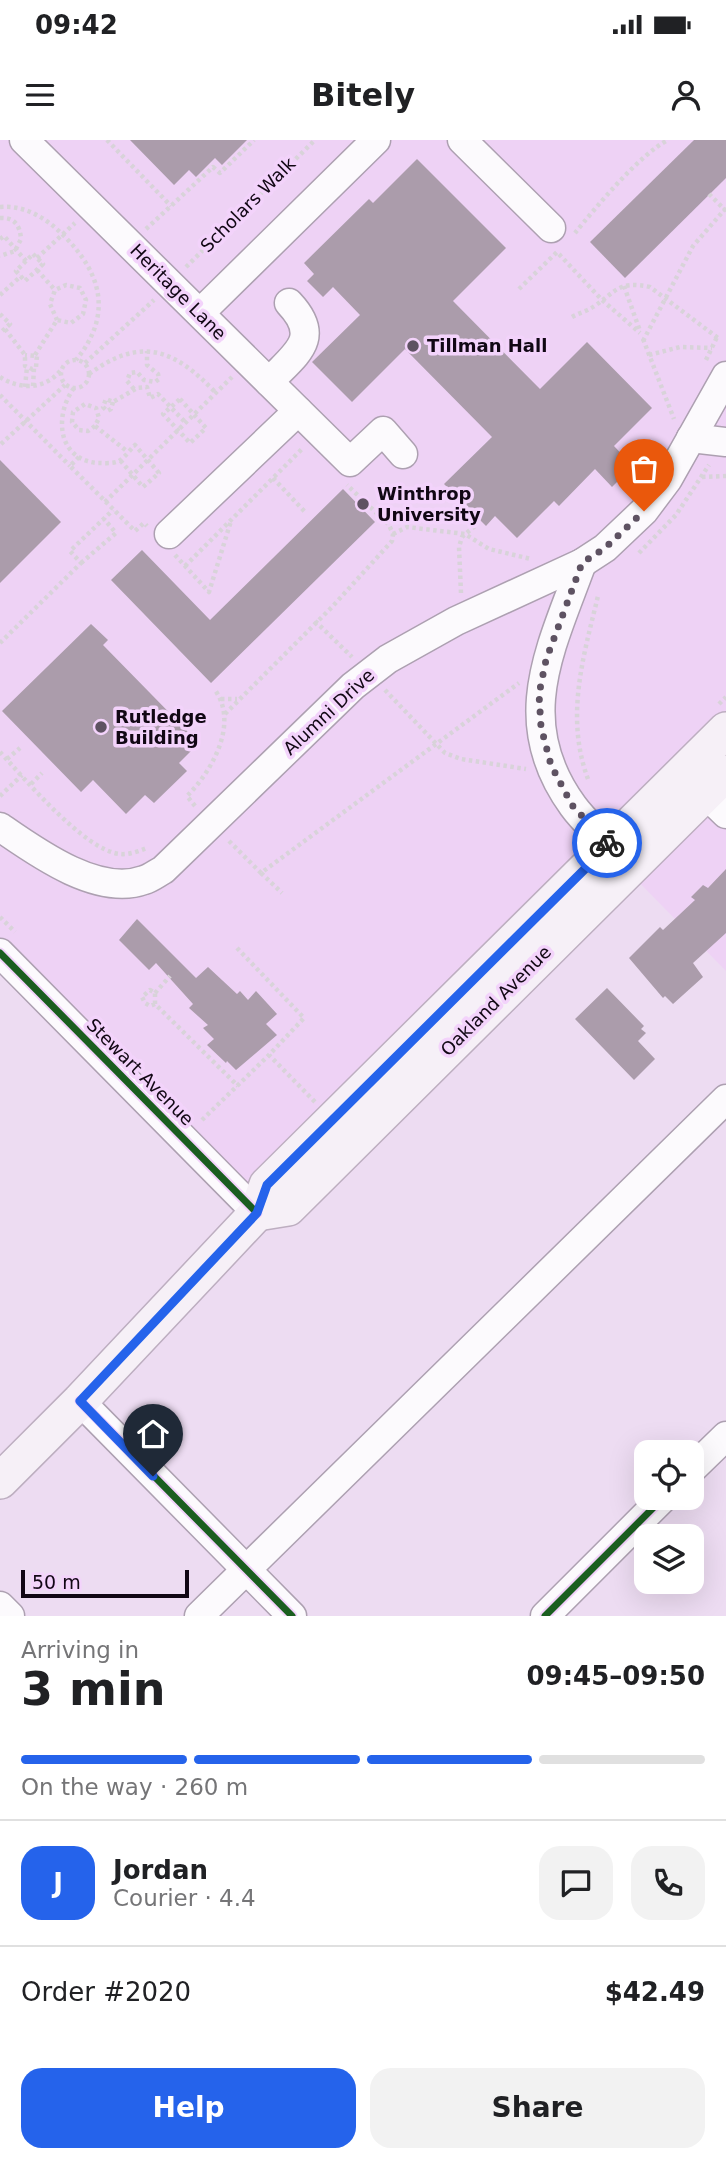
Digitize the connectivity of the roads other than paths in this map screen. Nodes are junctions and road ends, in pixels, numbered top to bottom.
1 (24, 140) edge
2 (376, 140) edge
3 (462, 140) edge
4 (561, 240) road end
5 (289, 303) dead end
6 (200, 313) junction
7 (713, 374) edge
8 (270, 382) junction
9 (298, 411) junction
10 (685, 428) junction
11 (726, 442) edge
12 (403, 454) dead end
13 (169, 534) dead end
14 (582, 563) junction
15 (726, 730) edge
16 (710, 788) edge
17 (0, 827) edge
18 (619, 856) junction
19 (10, 945) edge
20 (726, 1099) edge
21 (257, 1213) junction
22 (80, 1401) junction
23 (726, 1436) edge
24 (704, 1457) edge
25 (0, 1481) edge
26 (651, 1510) edge
27 (245, 1569) junction
28 (0, 1606) edge
29 (10, 1616) edge
30 (199, 1616) edge
31 (292, 1616) edge
32 (545, 1616) edge

1 - 6 street, Heritage Lane
2 - 6 street
3 - 4 street
5 - 8 street
6 - 8 street, Heritage Lane
7 - 10 street, Alumni Drive
8 - 9 street, Heritage Lane
9 - 12 street, Heritage Lane
9 - 13 street
10 - 11 street
10 - 14 street, Alumni Drive
14 - 17 street, Alumni Drive
14 - 18 street
15 - 16 main road, Oakland Avenue
16 - 18 main road, Oakland Avenue
18 - 21 main road, Oakland Avenue
18 - 21 main road, Oakland Avenue
19 - 21 street, Stewart Avenue
20 - 27 street
21 - 22 main road, Oakland Avenue
22 - 25 main road, Oakland Avenue
22 - 27 street
23 - 24 street
26 - 32 street
27 - 30 street
27 - 31 street
28 - 29 street

